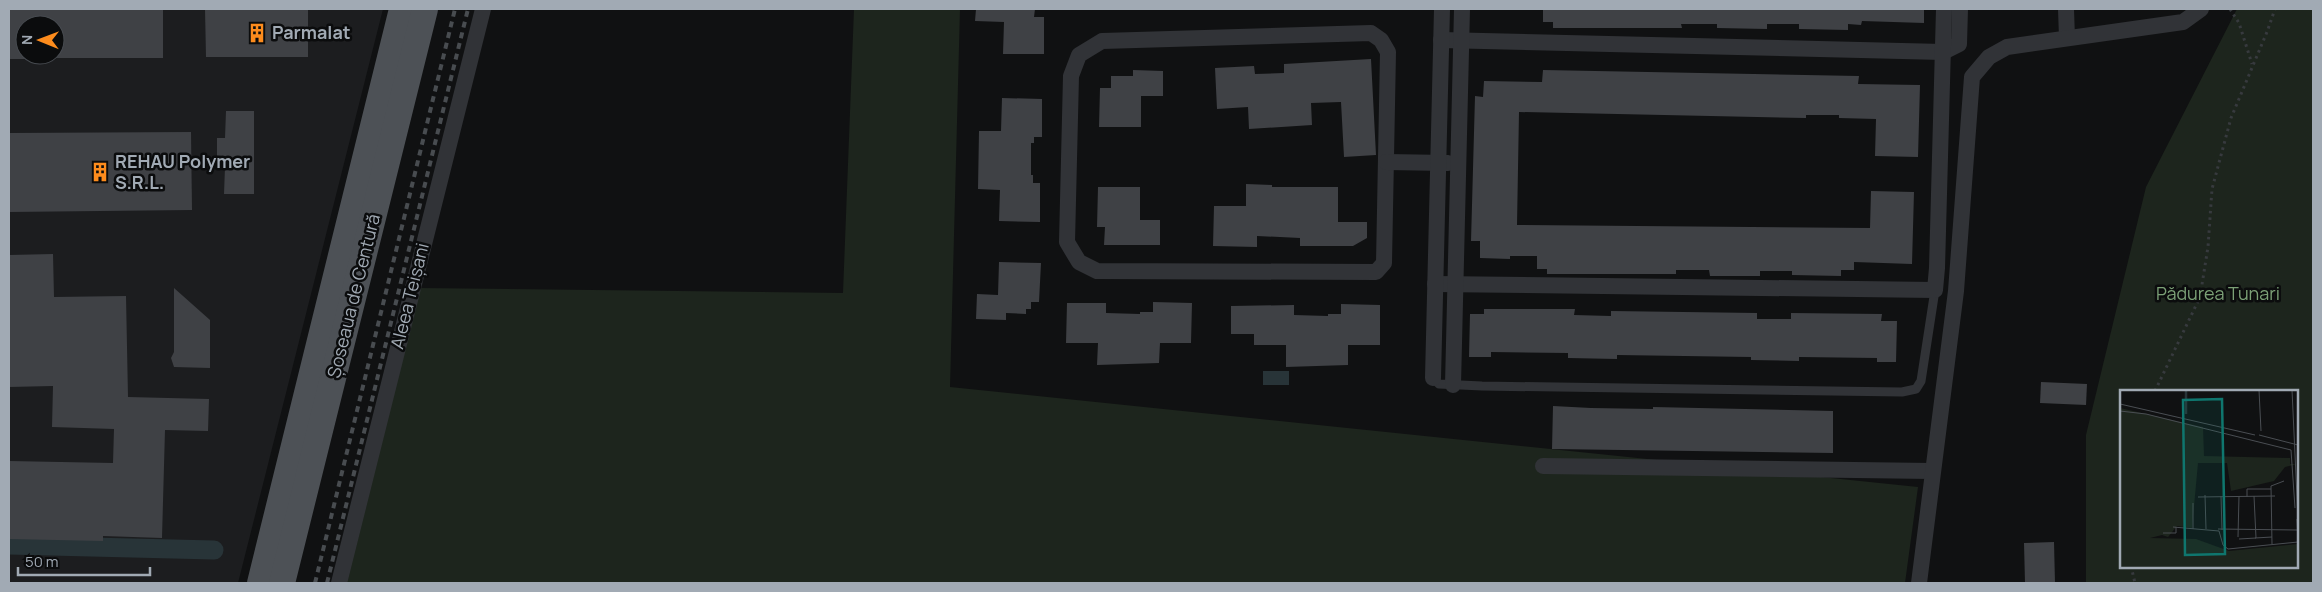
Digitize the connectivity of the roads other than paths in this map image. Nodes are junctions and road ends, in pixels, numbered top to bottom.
1 (402, 9) edge
2 (424, 9) edge
3 (484, 9) edge
4 (1442, 9) edge
5 (1462, 9) edge
6 (1944, 9) edge
7 (1960, 9) edge
8 (2066, 9) edge
9 (2070, 9) edge
10 (2201, 9) edge
11 (2067, 32) junction
12 (1441, 40) junction
13 (1461, 41) junction
14 (1943, 52) junction
15 (1386, 162) junction
16 (1438, 162) junction
17 (1458, 163) junction
18 (1435, 284) junction
19 (1455, 284) junction
20 (1935, 290) junction
21 (1433, 378) joint
22 (1453, 385) junction
23 (1543, 466) dead end
24 (1932, 471) junction
25 (260, 583) edge
26 (282, 583) edge
27 (339, 583) edge
28 (1919, 583) edge

1 - 25 main road, Șoseaua de Centură
2 - 26 main road, Șoseaua de Centură
3 - 27 street, Aleea Teișani
4 - 12 street
5 - 13 street
6 - 14 street
7 - 14 street
8 - 11 street
9 - 11 street
10 - 11 street
11 - 24 street
12 - 13 street
12 - 16 street
13 - 14 street
13 - 17 street
14 - 20 street
15 - 15 street
15 - 16 street
16 - 17 street
16 - 18 street
17 - 19 street
18 - 19 street
18 - 21 street
19 - 20 street
19 - 22 street
20 - 22 lane
21 - 22 lane
23 - 24 street
24 - 28 street

